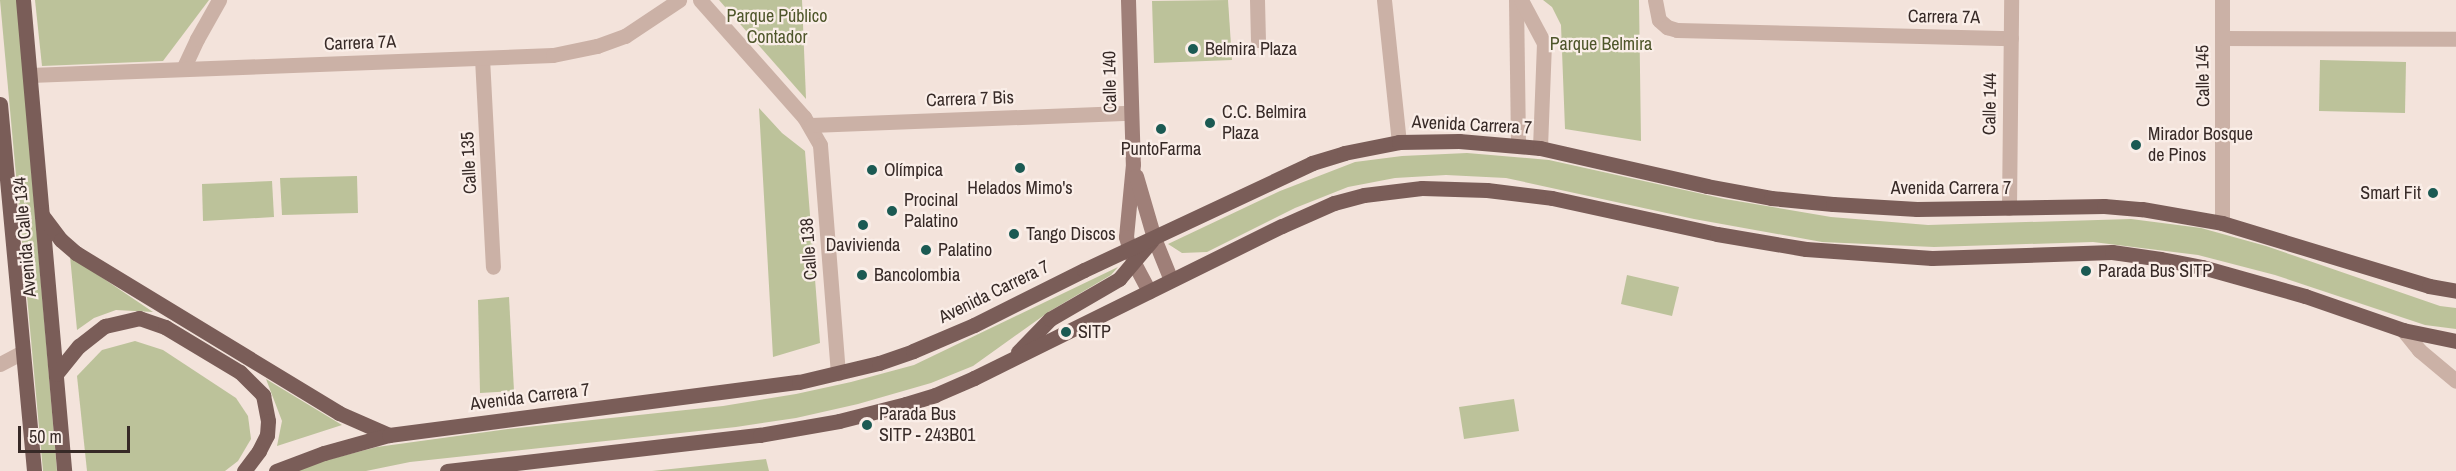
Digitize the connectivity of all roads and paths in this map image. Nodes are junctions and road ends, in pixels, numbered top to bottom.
1 (23, 0) edge
2 (219, 0) edge
3 (679, 0) edge
4 (700, 0) edge
5 (1128, 0) edge
6 (1257, 0) edge
7 (1383, 0) edge
8 (1516, 0) edge
9 (1521, 0) edge
10 (1655, 0) edge
11 (2011, 0) edge
12 (2222, 0) edge
13 (2011, 38) junction
14 (2222, 38) junction
15 (2456, 39) edge
16 (1258, 40) dead end
17 (482, 57) junction
18 (183, 69) junction
19 (30, 75) junction
20 (0, 104) edge
21 (1130, 113) junction
22 (811, 125) junction
23 (1399, 142) junction
24 (1518, 145) junction
25 (1540, 148) junction
26 (1133, 164) junction
27 (2009, 208) junction
28 (42, 215) junction
29 (2222, 223) junction
30 (1154, 238) junction
31 (1132, 256) junction
32 (494, 267) dead end
33 (1171, 280) junction
34 (1149, 291) junction
35 (2456, 291) edge
36 (2403, 330) junction
37 (2456, 341) edge
38 (23, 352) junction
39 (1012, 358) junction
40 (0, 364) edge
41 (838, 373) junction
42 (56, 374) junction
43 (2456, 381) edge
44 (389, 435) junction
45 (34, 471) edge
46 (64, 471) edge
47 (244, 471) edge
48 (276, 471) edge
49 (447, 471) edge

1 - 19 main road, Avenida Calle 134
2 - 18 street
3 - 17 street, Carrera 7A
4 - 22 street
5 - 21 street, Calle 140
6 - 16 street
7 - 23 street
8 - 24 street
9 - 25 street
10 - 13 street, Carrera 7A
11 - 13 street, Calle 144
12 - 14 street, Calle 145
13 - 27 street, Calle 144
14 - 15 street
14 - 29 street, Calle 145
17 - 18 street, Carrera 7A
17 - 32 street, Calle 135
18 - 19 street, Carrera 7A
19 - 28 main road, Avenida Calle 134
20 - 38 main road, Avenida Calle 134
21 - 22 street, Carrera 7 Bis
21 - 26 street, Calle 140
22 - 41 street, Calle 138
23 - 24 main road, Avenida Carrera 7
23 - 30 main road, Avenida Carrera 7
24 - 25 main road, Avenida Carrera 7
25 - 27 main road, Avenida Carrera 7
26 - 30 street, Calle 140
26 - 31 street, Calle 140
27 - 29 main road, Avenida Carrera 7
28 - 42 main road, Avenida Calle 134
28 - 44 main road
29 - 35 main road, Avenida Carrera 7
30 - 31 main road, Avenida Carrera 7
30 - 33 street, Calle 140
31 - 34 street, Calle 140
31 - 39 main road
31 - 41 main road, Avenida Carrera 7
33 - 34 main road
33 - 36 main road
34 - 39 main road
36 - 37 main road
36 - 43 street
38 - 40 street
38 - 45 main road, Avenida Calle 134
39 - 49 main road
41 - 44 main road, Avenida Carrera 7
42 - 46 main road, Avenida Calle 134
42 - 47 main road
44 - 48 main road, Avenida Carrera 7

